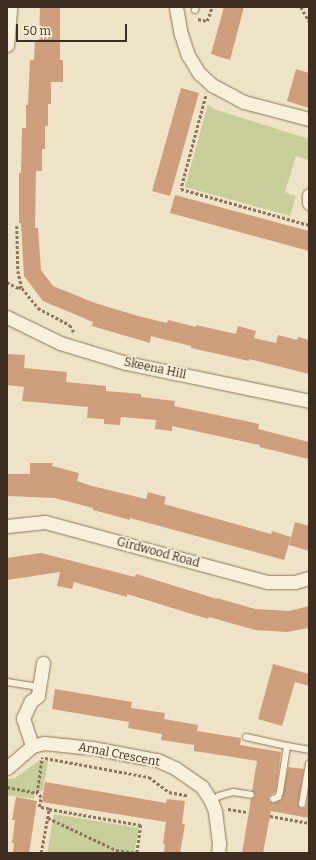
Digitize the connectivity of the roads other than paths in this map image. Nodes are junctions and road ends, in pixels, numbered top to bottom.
1 (10, 7) edge
2 (176, 7) edge
3 (7, 45) edge
4 (309, 119) edge
5 (309, 195) edge
6 (309, 203) edge
7 (7, 316) edge
8 (309, 401) edge
9 (7, 526) edge
10 (309, 578) edge
11 (44, 663) dead end
12 (7, 682) edge
13 (39, 687) junction
14 (246, 737) dead end
15 (38, 745) junction
16 (287, 746) junction
17 (309, 750) edge
18 (309, 764) edge
19 (7, 768) edge
20 (251, 795) dead end
21 (273, 799) dead end
22 (302, 804) dead end
23 (213, 806) junction
24 (218, 853) edge

1 - 3 street
2 - 4 street
5 - 6 street
7 - 8 street, Skeena Hill
9 - 10 street, Girdwood Road
11 - 13 street
12 - 13 lane
13 - 15 street
14 - 16 lane
15 - 19 street
15 - 23 street, Arnal Crescent
16 - 17 lane
16 - 21 lane
18 - 22 lane
20 - 23 lane
23 - 24 street

